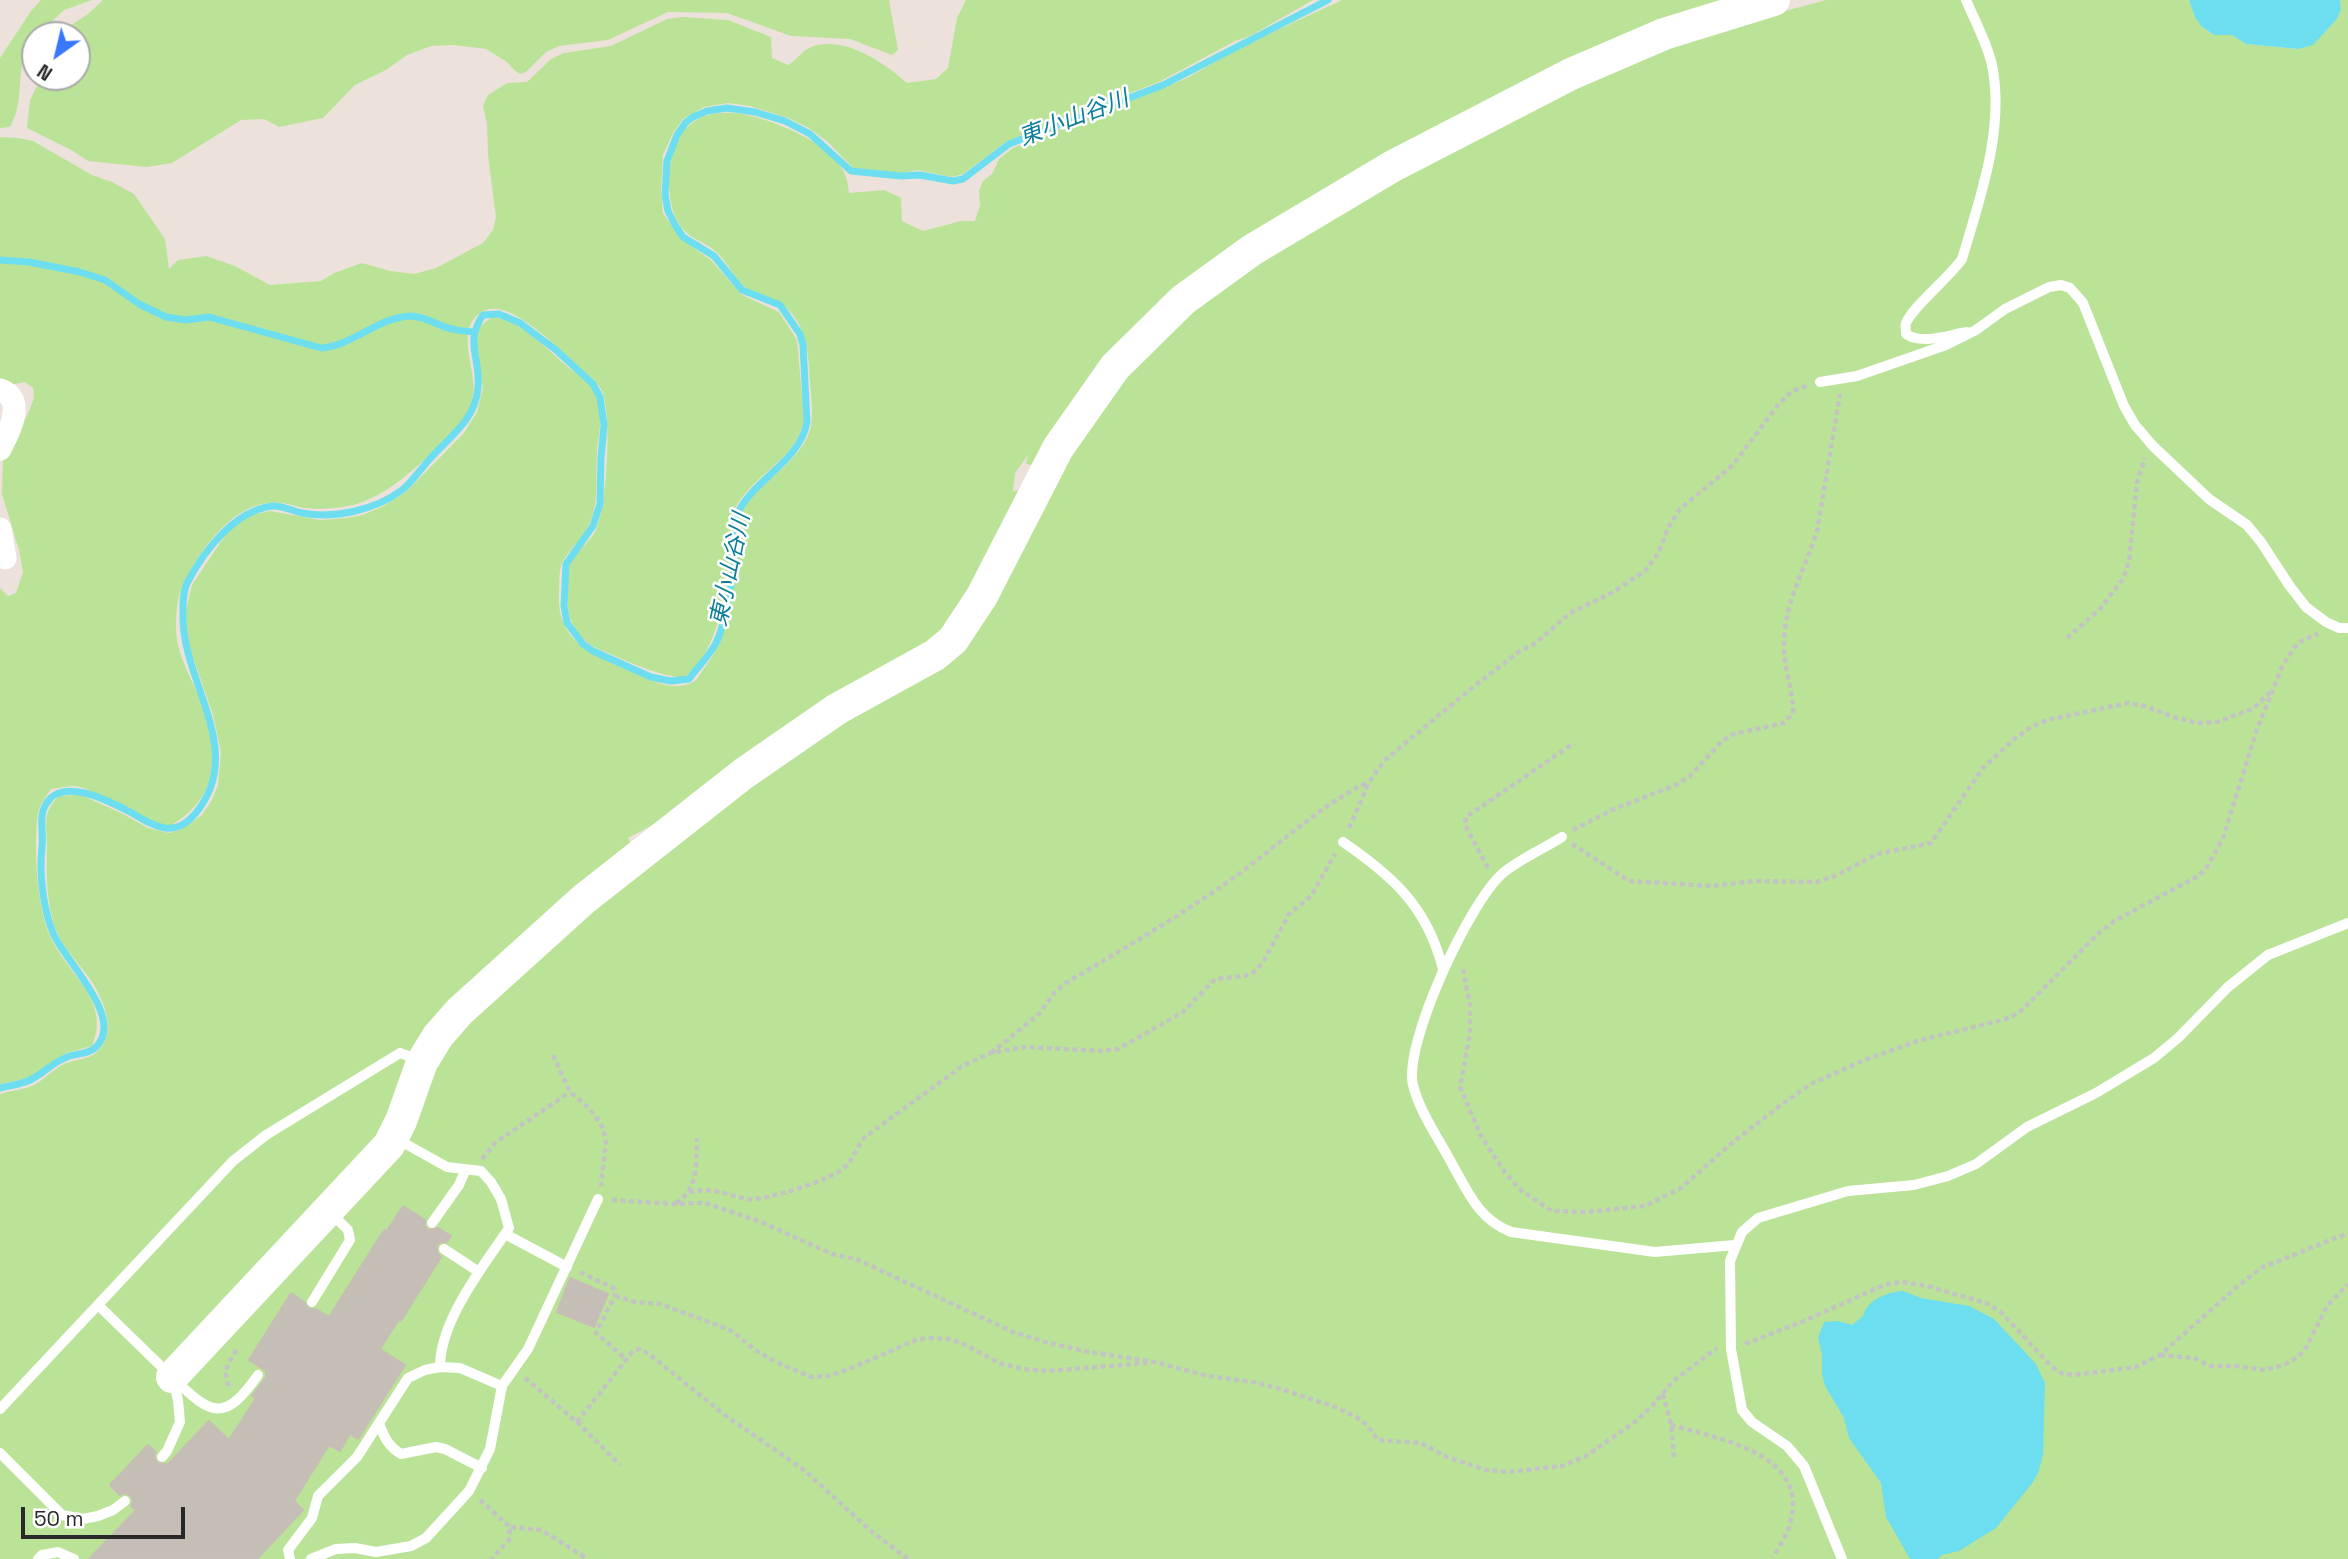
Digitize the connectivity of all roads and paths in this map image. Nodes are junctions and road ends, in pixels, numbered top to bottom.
1 (1774, 0) edge
2 (1966, 0) edge
3 (1976, 330) junction
4 (1843, 378) junction
5 (1820, 382) joint
6 (0, 390) edge
7 (2153, 446) junction
8 (0, 449) edge
9 (0, 529) edge
10 (5, 558) dead end
11 (2343, 628) edge
12 (2067, 638) dead end
13 (2272, 691) junction
14 (1574, 743) dead end
15 (1369, 782) junction
16 (1562, 837) junction
17 (1343, 842) junction
18 (1495, 882) junction
19 (2348, 923) edge
20 (1456, 943) junction
21 (1443, 969) junction
22 (990, 1053) junction
23 (553, 1055) dead end
24 (422, 1062) junction
25 (570, 1091) junction
26 (393, 1137) junction
27 (697, 1138) dead end
28 (471, 1171) junction
29 (689, 1192) junction
30 (598, 1199) junction
31 (673, 1204) junction
32 (329, 1211) junction
33 (432, 1223) dead end
34 (2348, 1233) edge
35 (505, 1234) junction
36 (1735, 1244) junction
37 (444, 1249) dead end
38 (567, 1267) junction
39 (479, 1272) junction
40 (2348, 1284) edge
41 (615, 1296) junction
42 (312, 1302) dead end
43 (98, 1305) junction
44 (239, 1308) junction
45 (1731, 1343) junction
46 (2160, 1355) junction
47 (627, 1360) junction
48 (1154, 1362) junction
49 (440, 1367) junction
50 (515, 1369) junction
51 (258, 1375) dead end
52 (172, 1377) junction
53 (502, 1386) junction
54 (1663, 1394) junction
55 (244, 1396) junction
56 (0, 1409) edge
57 (577, 1422) junction
58 (379, 1423) junction
59 (1671, 1425) junction
60 (0, 1453) edge
61 (162, 1457) dead end
62 (1674, 1458) dead end
63 (620, 1465) dead end
64 (482, 1468) junction
65 (469, 1491) junction
66 (125, 1501) dead end
67 (510, 1527) junction
68 (1773, 1558) edge
69 (38, 1559) edge
70 (74, 1559) edge
71 (290, 1559) edge
72 (310, 1559) edge
73 (491, 1559) edge
74 (589, 1559) edge
75 (908, 1559) edge
76 (1842, 1559) edge

1 - 24 street
2 - 3 lane
3 - 4 lane
3 - 7 lane
4 - 5 lane
4 - 16 path
5 - 15 path
6 - 8 street
7 - 11 lane
7 - 12 path
9 - 10 street
11 - 13 path
13 - 16 path
13 - 20 path
14 - 18 path
15 - 17 path
15 - 22 path
16 - 18 lane
17 - 21 lane
17 - 22 path
18 - 20 lane
19 - 36 lane
20 - 21 lane
21 - 36 lane
22 - 29 path
23 - 25 path
24 - 26 street
24 - 43 lane
25 - 28 path
25 - 30 path
26 - 28 lane
26 - 32 street
27 - 29 path
28 - 33 lane
28 - 35 lane
29 - 31 path
30 - 31 path
30 - 38 lane
31 - 48 path
32 - 42 lane
32 - 44 street
34 - 46 path
35 - 38 lane
35 - 39 lane
36 - 45 lane
37 - 39 lane
38 - 41 path
38 - 50 lane
39 - 49 lane
40 - 46 path
41 - 47 path
41 - 48 path
43 - 52 lane
43 - 56 lane
44 - 52 street
44 - 55 path
45 - 46 path
45 - 54 path
45 - 76 lane
47 - 57 path
47 - 75 path
48 - 54 path
49 - 53 lane
49 - 58 lane
50 - 53 lane
50 - 57 path
51 - 55 lane
52 - 55 lane
52 - 61 lane
53 - 64 lane
54 - 59 path
57 - 63 path
58 - 64 lane
58 - 71 lane
59 - 62 path
59 - 68 path
60 - 66 lane
64 - 65 lane
65 - 67 path
65 - 72 lane
67 - 73 path
67 - 74 path
69 - 70 lane

